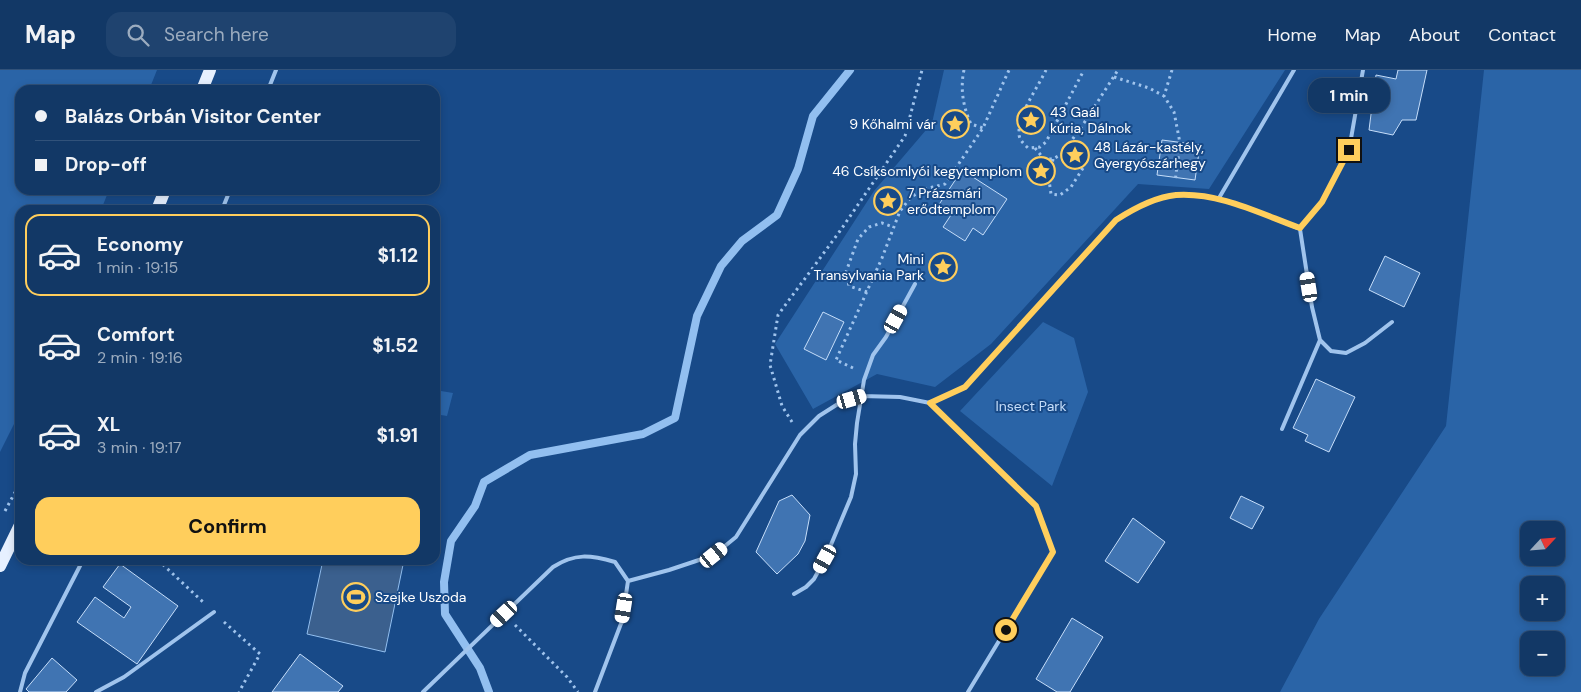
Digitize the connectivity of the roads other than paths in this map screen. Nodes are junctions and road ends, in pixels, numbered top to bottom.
1 (210, 70) edge
2 (276, 70) edge
3 (1294, 70) edge
4 (1363, 70) edge
5 (204, 85) edge
6 (270, 85) edge
7 (1219, 198) junction
8 (1300, 228) junction
9 (915, 284) dead end
10 (1392, 322) dead end
11 (1320, 340) junction
12 (862, 396) junction
13 (930, 403) junction
14 (1282, 429) dead end
15 (15, 535) edge
16 (80, 565) edge
17 (0, 566) edge
18 (628, 581) junction
19 (794, 594) dead end
20 (214, 612) dead end
21 (20, 692) edge
22 (96, 692) edge
23 (423, 692) edge
24 (595, 692) edge
25 (968, 692) edge

1 - 5 main road
2 - 6 lane
3 - 7 lane
4 - 8 lane
7 - 8 lane
7 - 13 lane
8 - 11 lane
9 - 12 lane
10 - 11 lane
11 - 14 lane
12 - 13 lane
12 - 18 lane
12 - 19 lane
13 - 25 lane
15 - 17 main road
16 - 21 lane
18 - 23 lane
18 - 24 lane
20 - 22 lane

